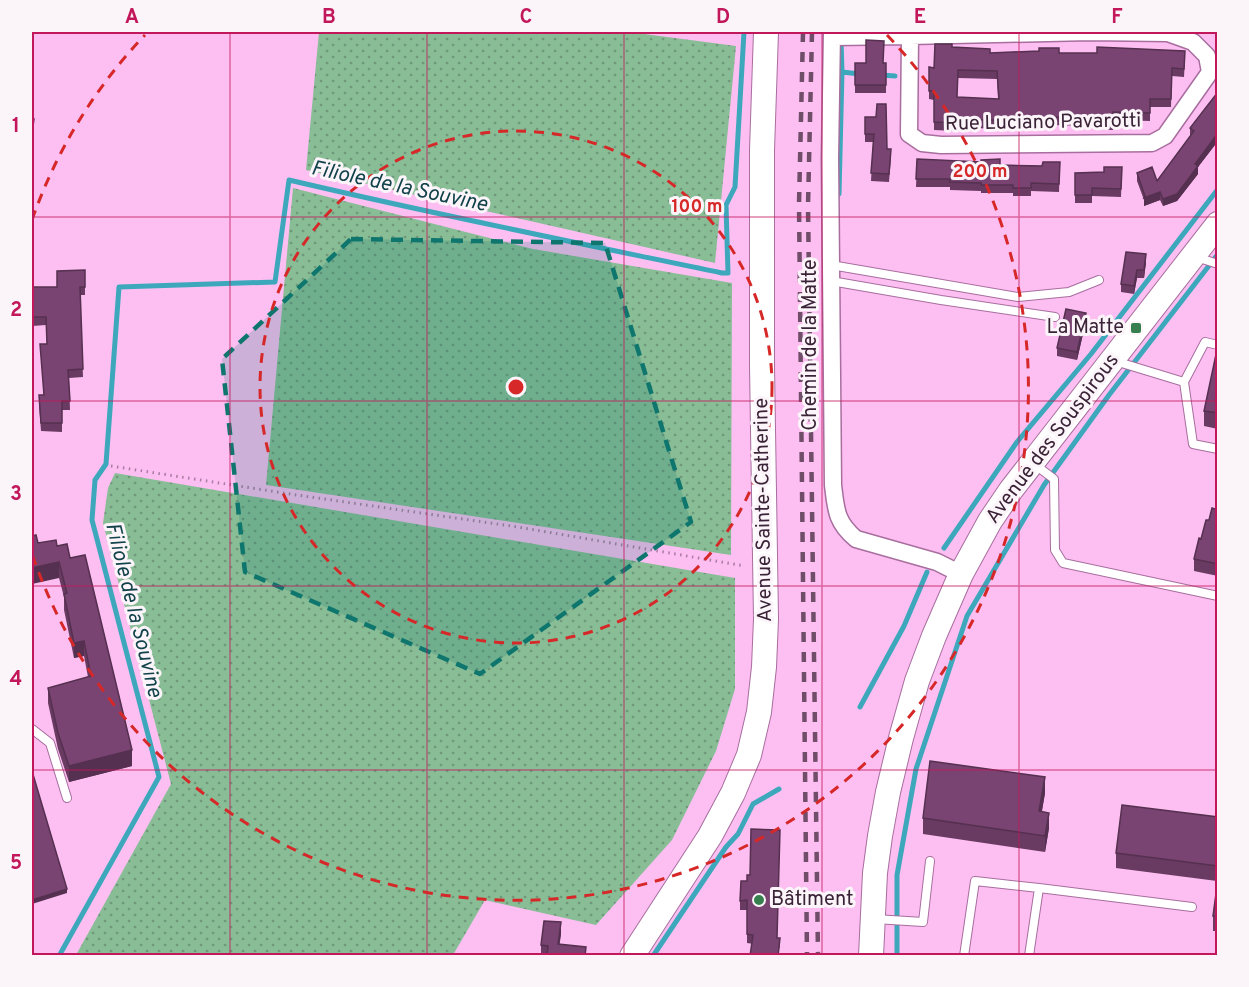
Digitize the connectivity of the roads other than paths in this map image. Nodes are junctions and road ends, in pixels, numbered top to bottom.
1 (766, 32) edge
2 (967, 33) edge
3 (832, 34) edge
4 (910, 36) junction
5 (1214, 67) edge
6 (1218, 224) edge
7 (1192, 256) junction
8 (1218, 264) edge
9 (831, 273) junction
10 (1099, 280) dead end
11 (1055, 317) dead end
12 (1218, 345) edge
13 (1111, 360) junction
14 (1184, 382) junction
15 (1218, 449) edge
16 (1032, 462) junction
17 (961, 574) junction
18 (1218, 596) edge
19 (32, 729) edge
20 (66, 798) dead end
21 (930, 861) dead end
22 (1039, 888) junction
23 (1192, 908) dead end
24 (872, 919) junction
25 (632, 956) edge
26 (871, 956) edge
27 (964, 956) edge
28 (1029, 956) edge

1 - 25 main road, Avenue Sainte-Catherine
2 - 4 street, Rue Luciano Pavarotti
2 - 5 street, Rue Luciano Pavarotti
3 - 4 street, Rue Luciano Pavarotti
3 - 9 street, Chemin de la Matte
4 - 5 street, Rue Luciano Pavarotti
6 - 7 main road, Avenue des Souspirous
7 - 8 lane
7 - 13 main road, Avenue des Souspirous
9 - 10 lane
9 - 11 lane
9 - 17 street, Chemin de la Matte
12 - 14 lane
13 - 14 lane
13 - 16 main road, Avenue des Souspirous
14 - 15 lane
16 - 17 main road, Avenue des Souspirous
16 - 18 lane
17 - 24 main road, Avenue des Souspirous
19 - 20 lane
21 - 24 lane
22 - 23 lane
22 - 27 lane
22 - 28 lane
24 - 26 main road, Avenue des Souspirous

